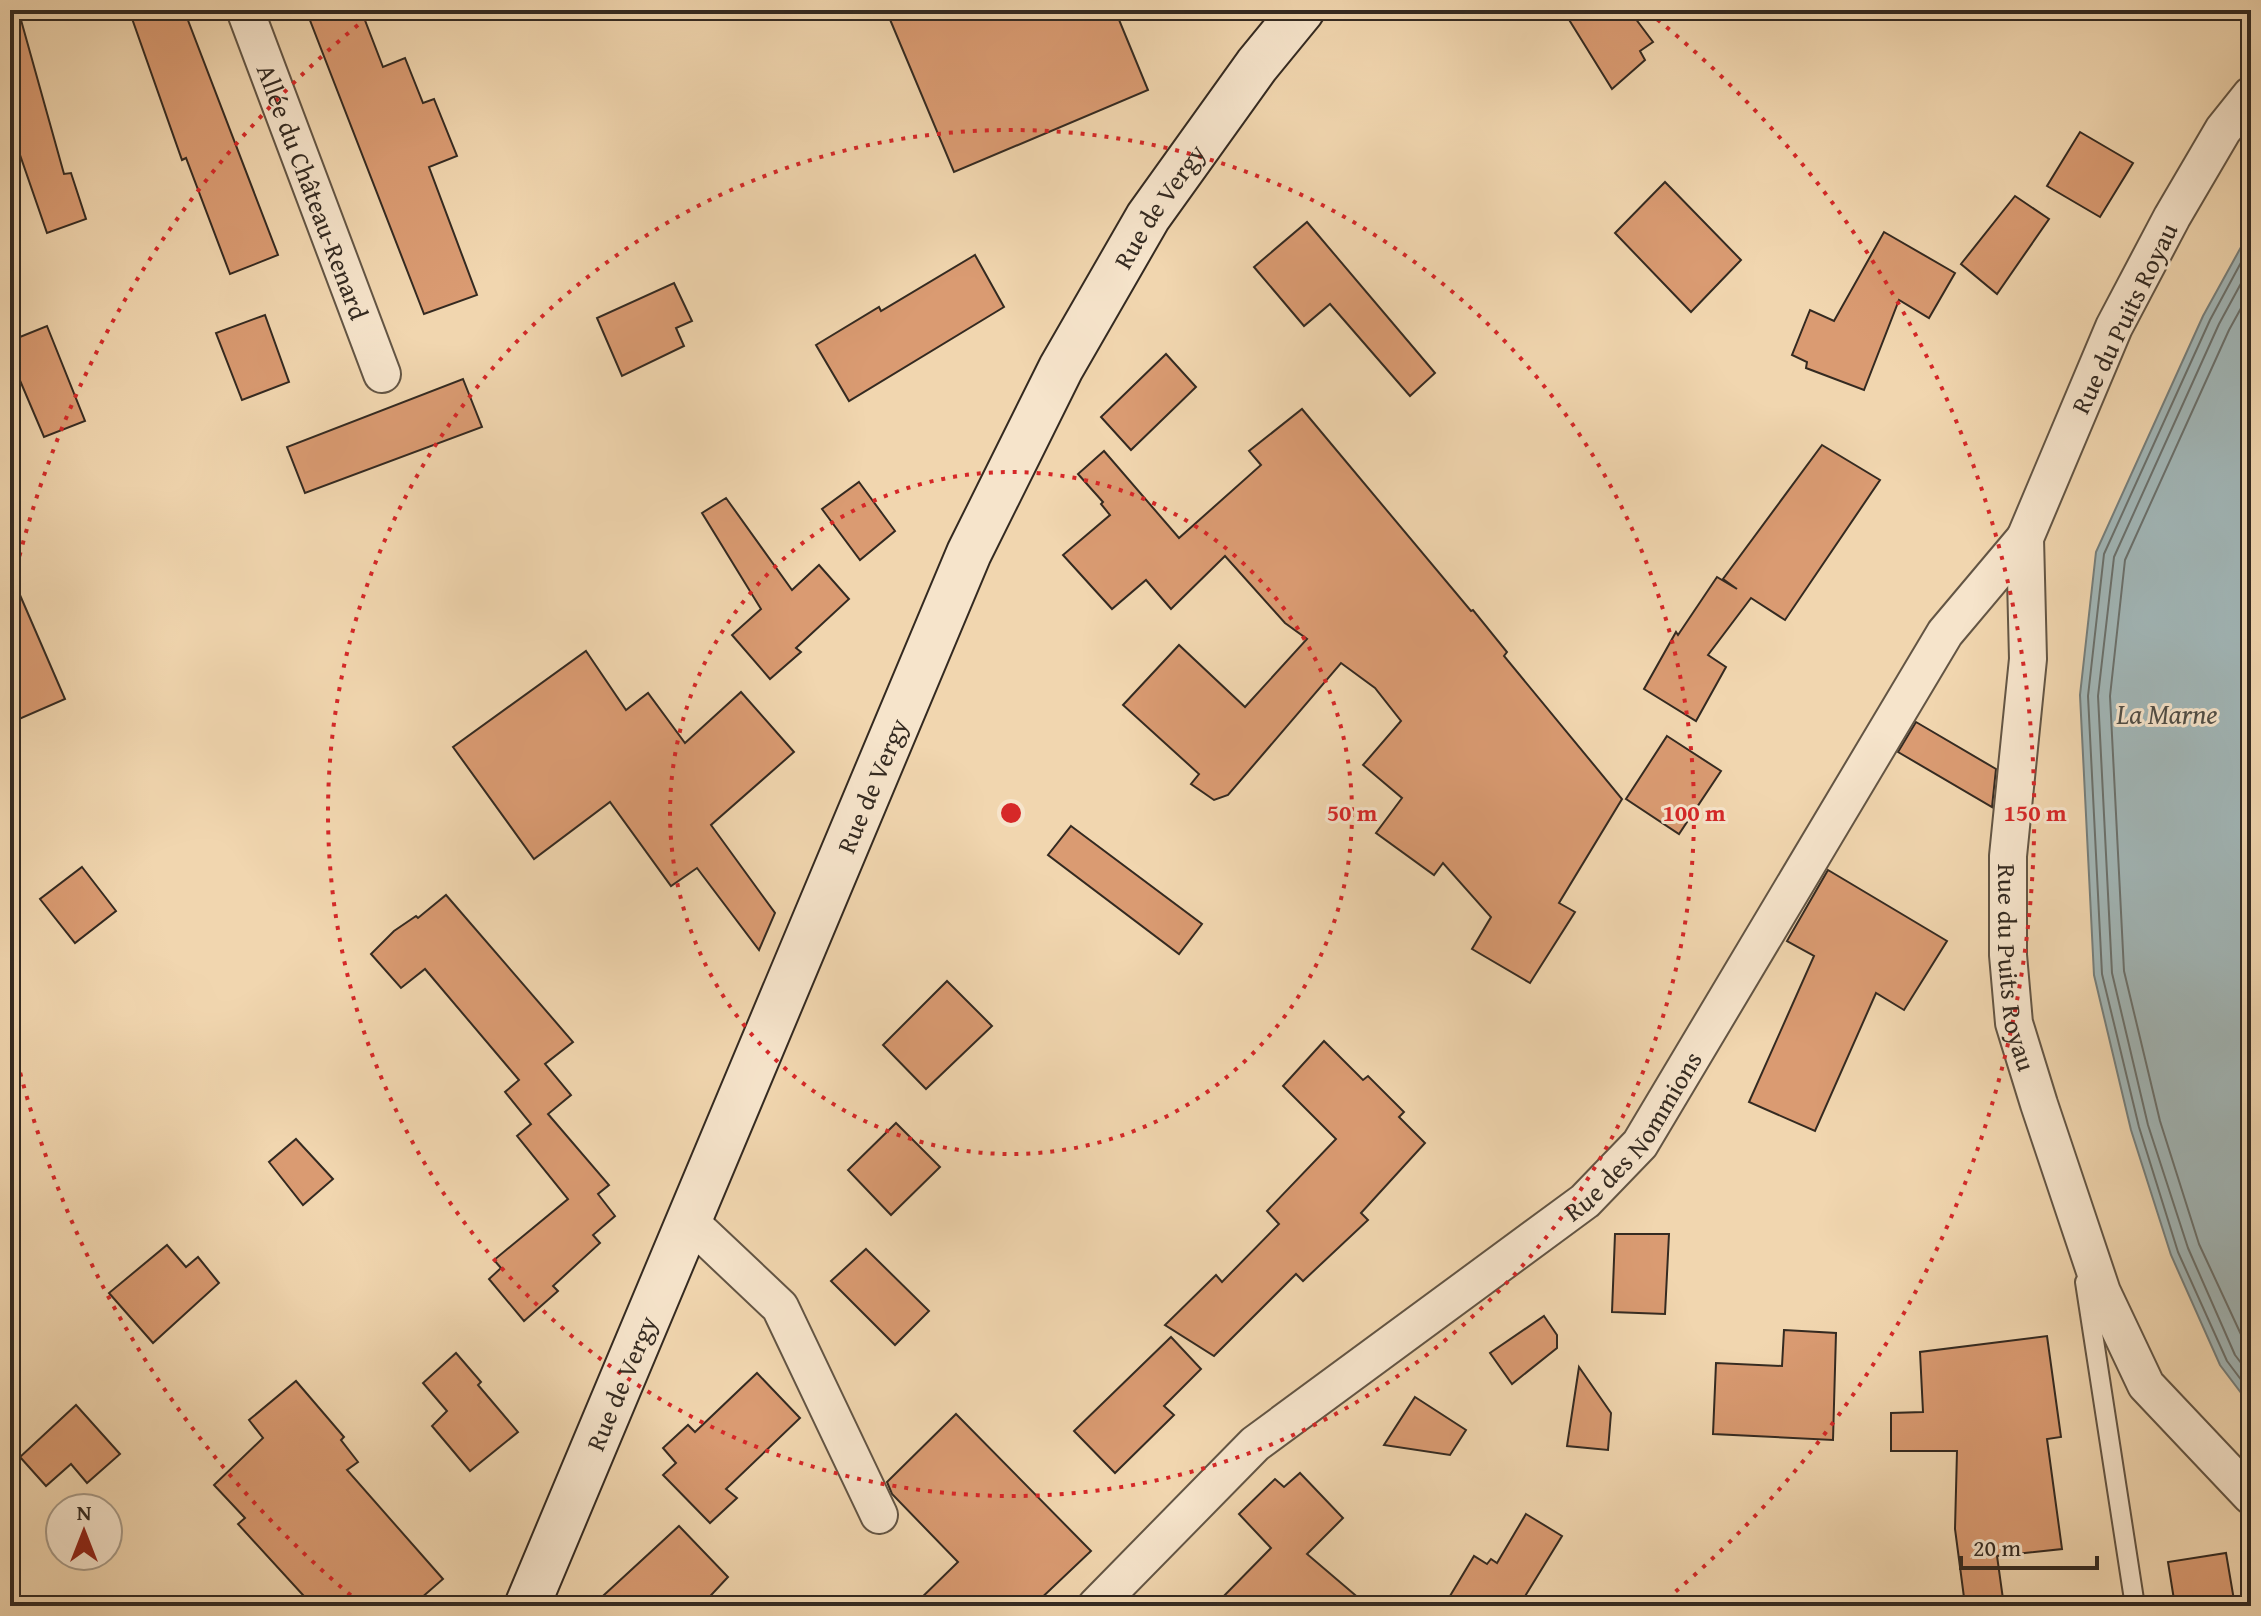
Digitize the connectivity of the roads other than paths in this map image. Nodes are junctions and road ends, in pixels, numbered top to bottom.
1 (245, 10) edge
2 (1302, 10) edge
3 (2251, 95) edge
4 (382, 374) dead end
5 (2025, 538) junction
6 (2074, 1209) junction
7 (689, 1221) junction
8 (2251, 1496) edge
9 (879, 1515) dead end
10 (527, 1606) edge
11 (1096, 1606) edge
12 (2135, 1606) edge

1 - 4 street, Allée du Château-Renard
2 - 7 main road, Rue de Vergy
3 - 5 street, Rue du Puits Royau
5 - 6 street, Rue du Puits Royau
5 - 11 street, Rue des Nommions
6 - 8 street, Rue du Puits Royau
6 - 12 lane
7 - 9 street
7 - 10 main road, Rue de Vergy

